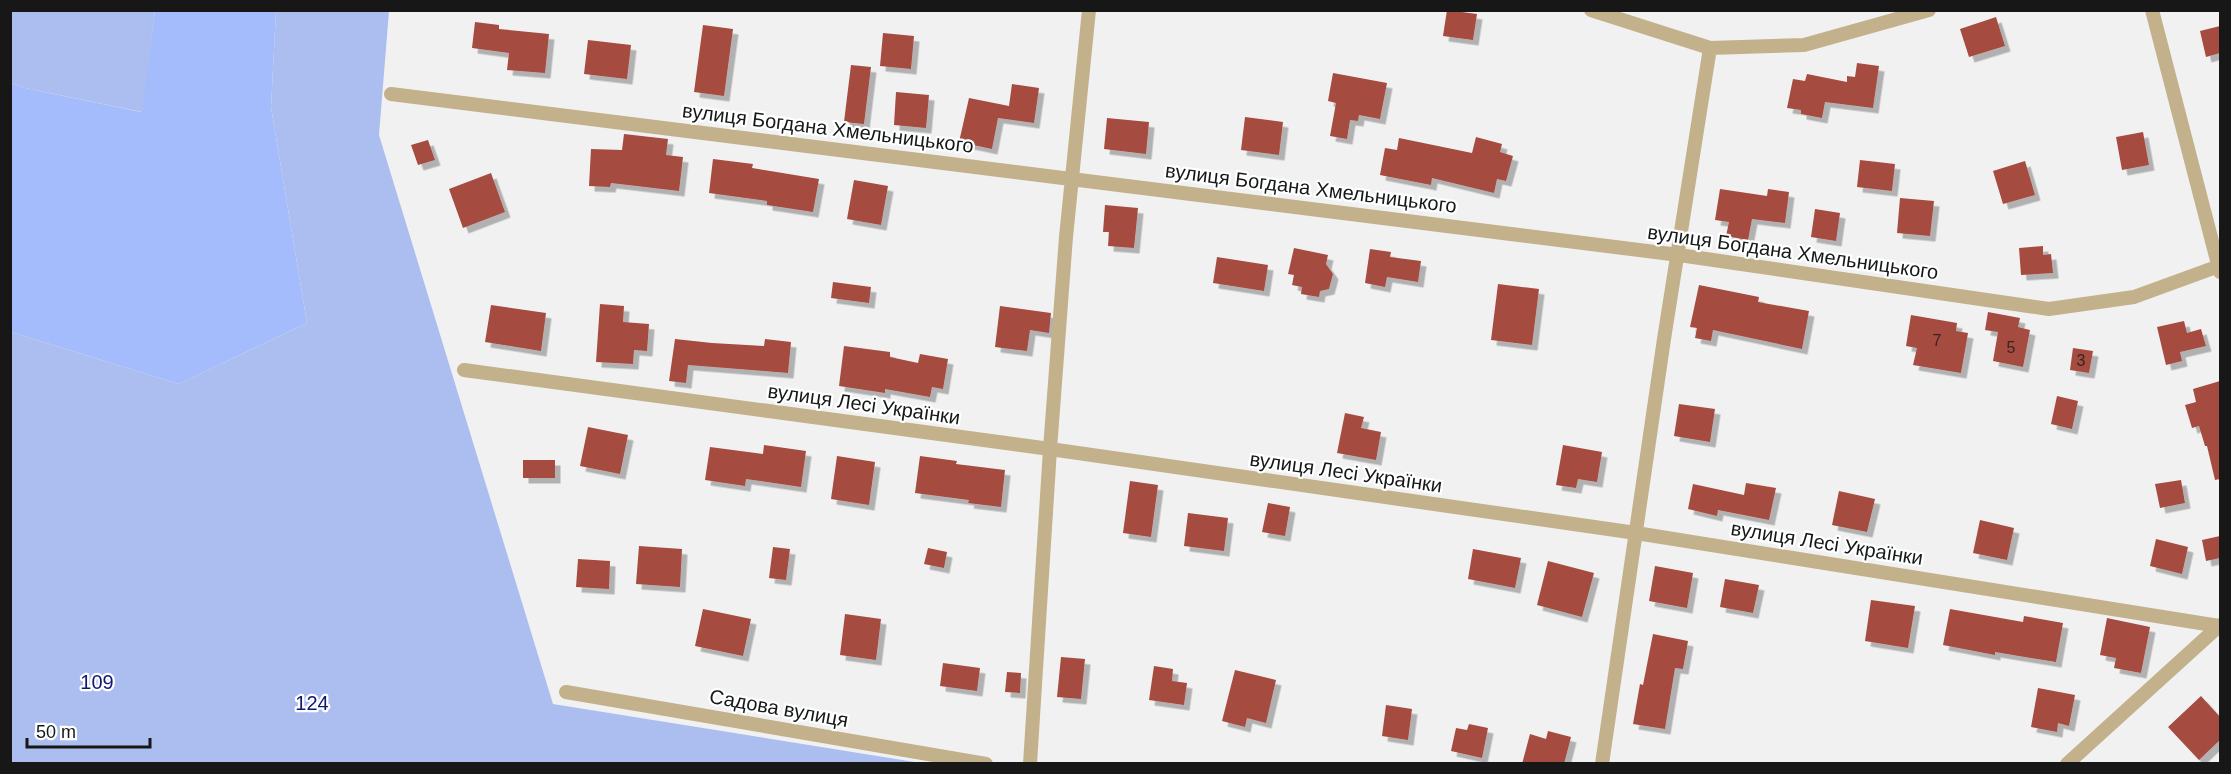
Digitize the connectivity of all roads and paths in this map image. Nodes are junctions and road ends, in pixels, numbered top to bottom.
1 (1089, 10) edge
2 (1591, 10) edge
3 (1929, 10) edge
4 (2152, 10) edge
5 (1710, 48) junction
6 (391, 94) dead end
7 (1072, 178) junction
8 (1679, 255) junction
9 (2220, 269) edge
10 (464, 370) dead end
11 (1050, 449) junction
12 (1636, 533) junction
13 (2220, 625) edge
14 (566, 692) dead end
15 (986, 764) edge
16 (1030, 764) edge
17 (1602, 764) edge
18 (2067, 764) edge

1 - 7 street
2 - 5 street
3 - 5 street
4 - 9 street
5 - 8 street
6 - 7 street, вулиця Богдана Хмельницького
7 - 8 street, вулиця Богдана Хмельницького
7 - 11 street
8 - 9 street, вулиця Богдана Хмельницького
8 - 12 street
10 - 11 street, вулиця Лесі Українки
11 - 12 street, вулиця Лесі Українки
11 - 16 street
12 - 13 street, вулиця Лесі Українки
12 - 17 street
13 - 18 street
14 - 15 street, Садова вулиця

